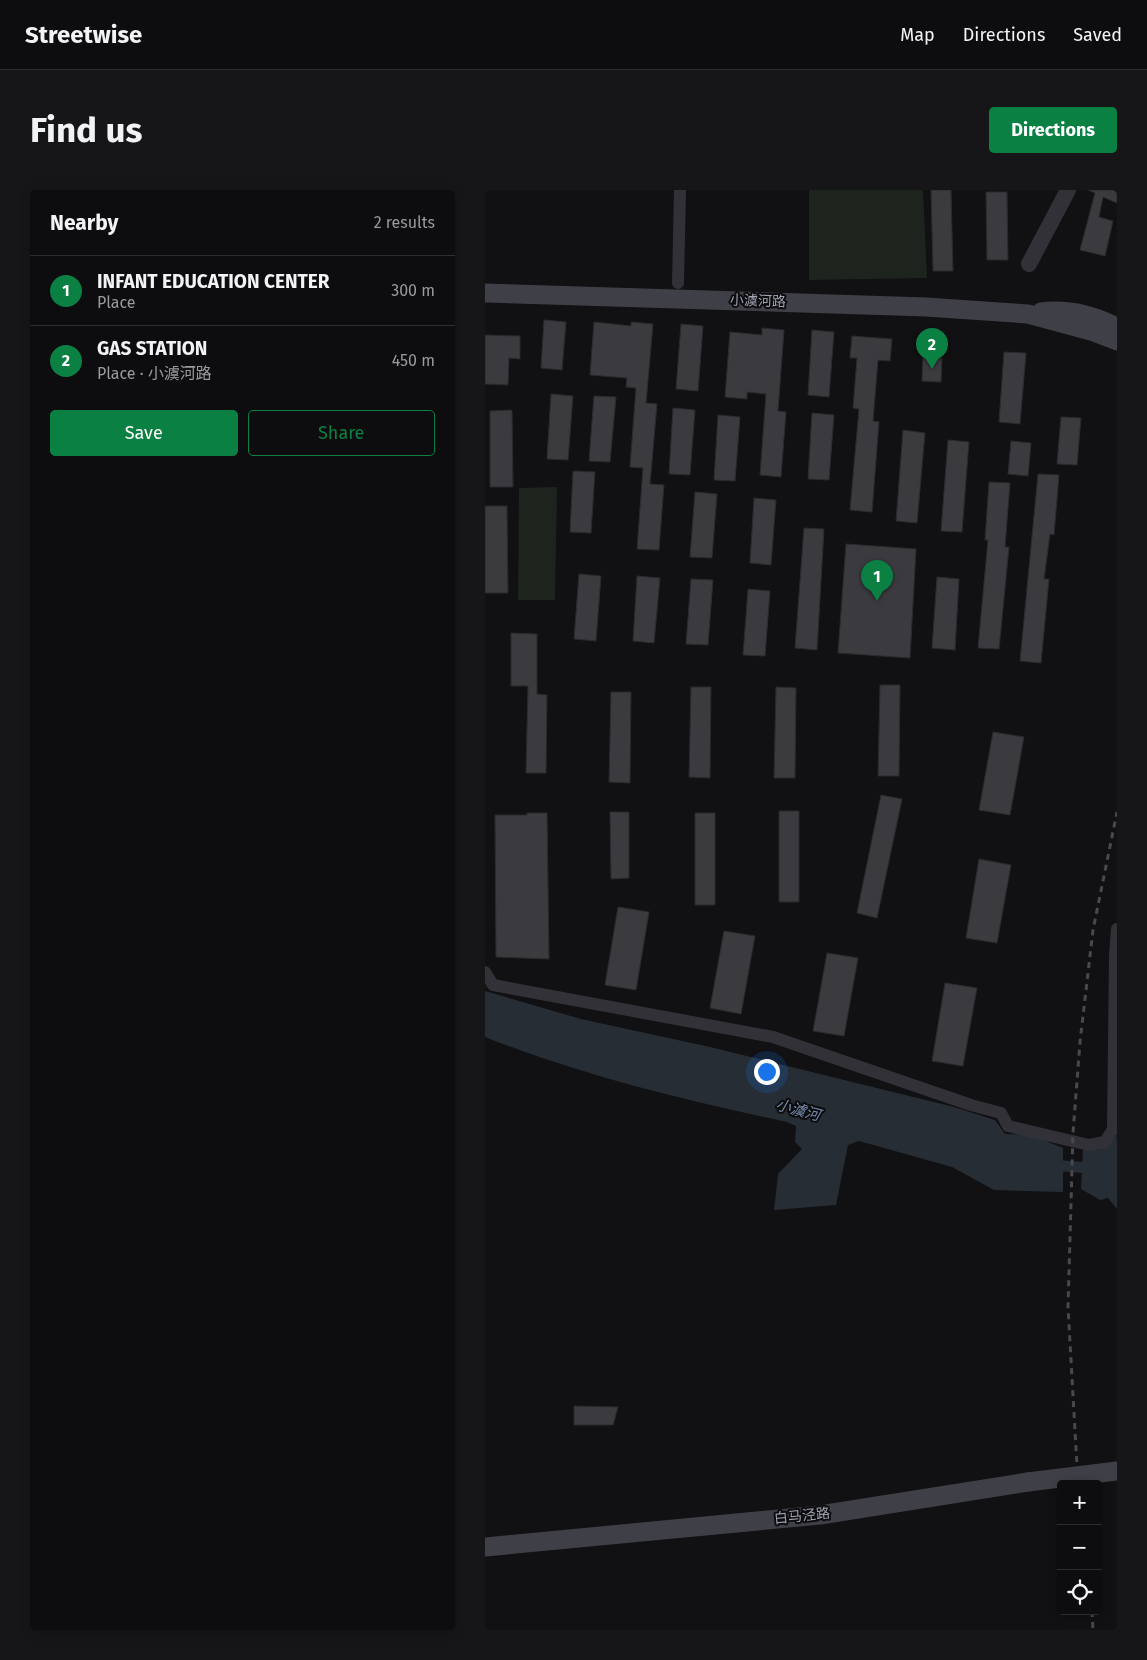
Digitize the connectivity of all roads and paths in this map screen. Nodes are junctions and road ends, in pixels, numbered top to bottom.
1 (680, 190) edge
2 (1068, 190) edge
3 (1029, 264) dead end
4 (679, 283) dead end
5 (486, 293) edge
6 (1028, 314) junction
7 (1117, 326) edge
8 (1117, 341) edge
9 (1117, 929) edge
10 (485, 972) edge
11 (1117, 1471) edge
12 (485, 1547) edge

1 - 4 street
2 - 3 street
5 - 6 main road, 小澞河路
6 - 7 main road, 小澞河路
6 - 8 main road, 小澞河路
9 - 10 street
11 - 12 main road, 白马泾路, bridge

